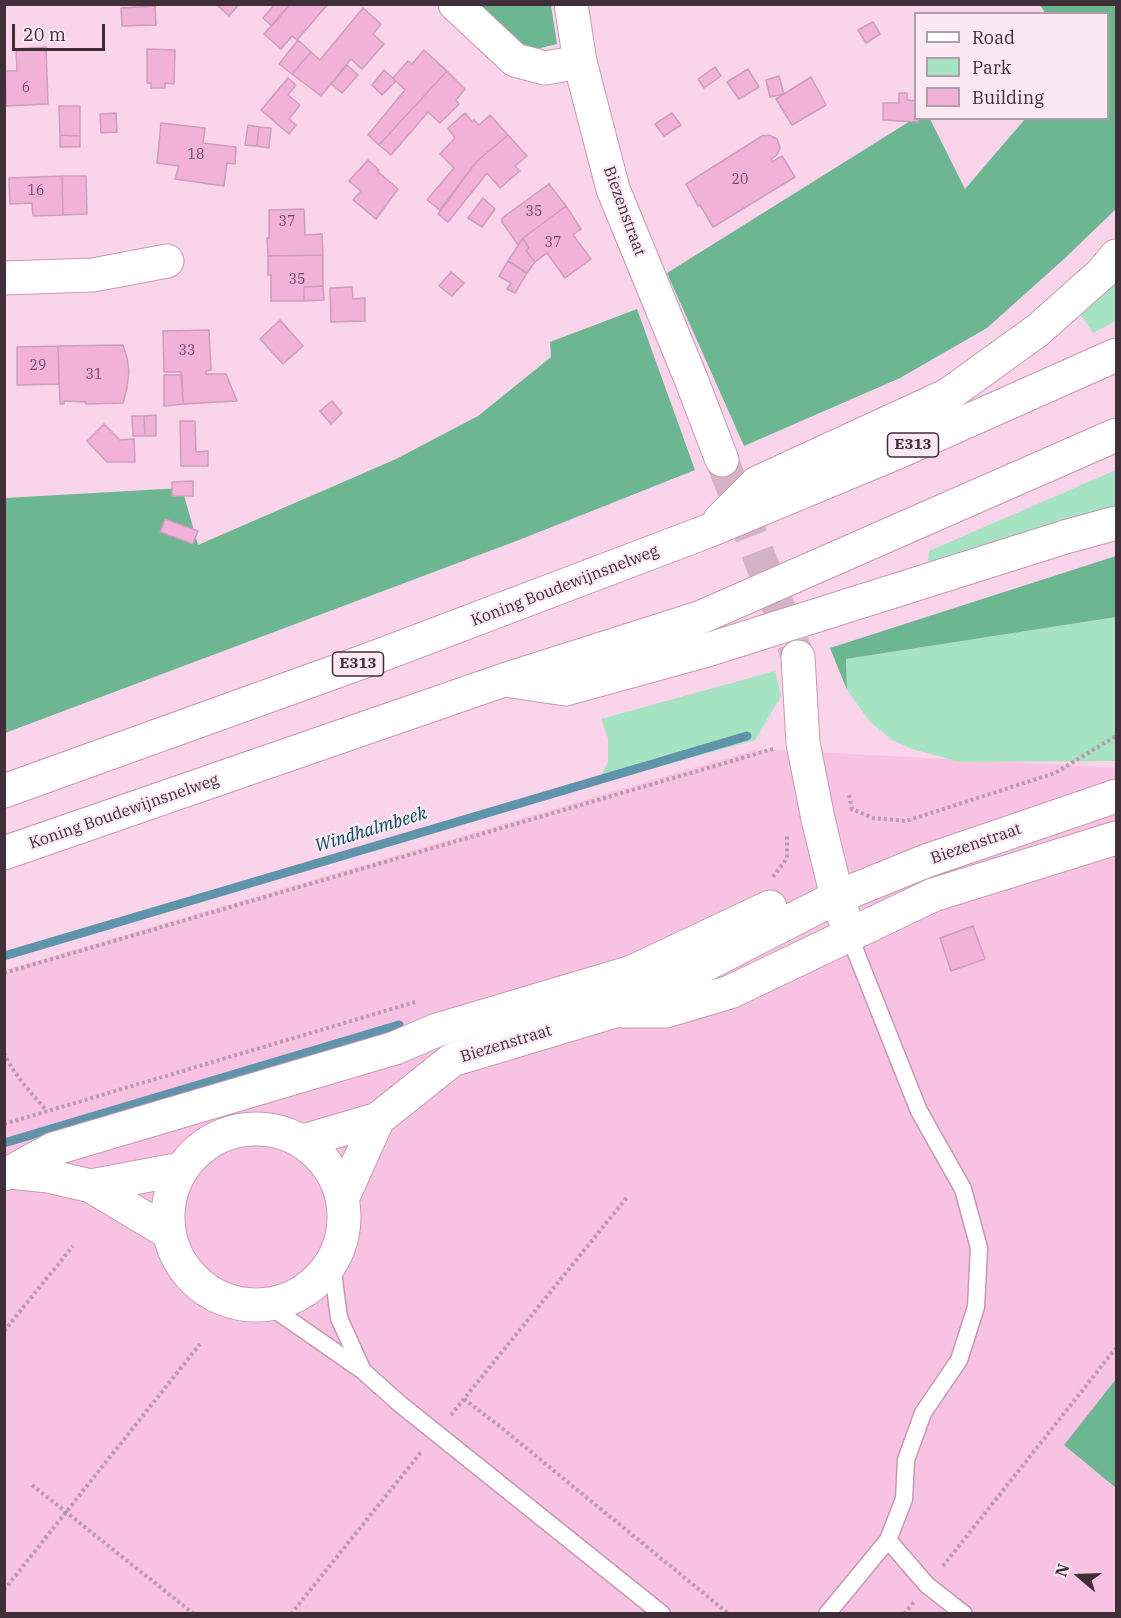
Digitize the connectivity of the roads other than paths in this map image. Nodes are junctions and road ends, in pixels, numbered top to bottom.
1 (455, 4) edge
2 (572, 4) edge
3 (580, 62) junction
4 (1116, 256) edge
5 (167, 261) dead end
6 (4, 278) edge
7 (1116, 355) edge
8 (1116, 435) edge
9 (722, 460) tunnel mouth
10 (1116, 523) edge
11 (708, 531) junction
12 (798, 657) tunnel mouth
13 (504, 680) junction
14 (4, 791) edge
15 (1116, 796) edge
16 (1116, 838) edge
17 (4, 853) edge
18 (837, 897) junction
19 (849, 935) junction
20 (615, 1011) junction
21 (378, 1119) junction
22 (303, 1141) junction
23 (181, 1169) junction
24 (8, 1173) edge
25 (91, 1186) junction
26 (343, 1197) junction
27 (168, 1232) junction
28 (332, 1264) junction
29 (268, 1305) junction
30 (363, 1371) junction
31 (888, 1540) junction
32 (946, 1608) edge
33 (662, 1614) edge
34 (827, 1614) edge
35 (964, 1614) edge

1 - 3 main road
2 - 3 main road, Biezenstraat
3 - 9 main road, Biezenstraat
4 - 11 main road
5 - 6 main road
7 - 11 main road, Koning Boudewijnsnelweg / E313
8 - 13 main road, Koning Boudewijnsnelweg
10 - 13 main road
11 - 14 main road, Koning Boudewijnsnelweg / E313
12 - 18 main road
13 - 17 main road, Koning Boudewijnsnelweg
15 - 18 main road, Biezenstraat
16 - 19 main road, Biezenstraat
18 - 19 main road
18 - 20 main road, Biezenstraat
18 - 24 main road
19 - 20 main road, Biezenstraat
19 - 31 lane
20 - 21 main road, Biezenstraat
21 - 22 main road, Biezenstraat
21 - 26 main road, Biezenstraat
22 - 23 main road
22 - 26 main road
23 - 25 main road
23 - 27 main road
24 - 25 main road
25 - 27 main road
26 - 28 main road
27 - 29 main road
28 - 29 main road
28 - 30 lane
29 - 30 lane
30 - 33 lane
31 - 32 lane
31 - 34 lane
32 - 35 lane

